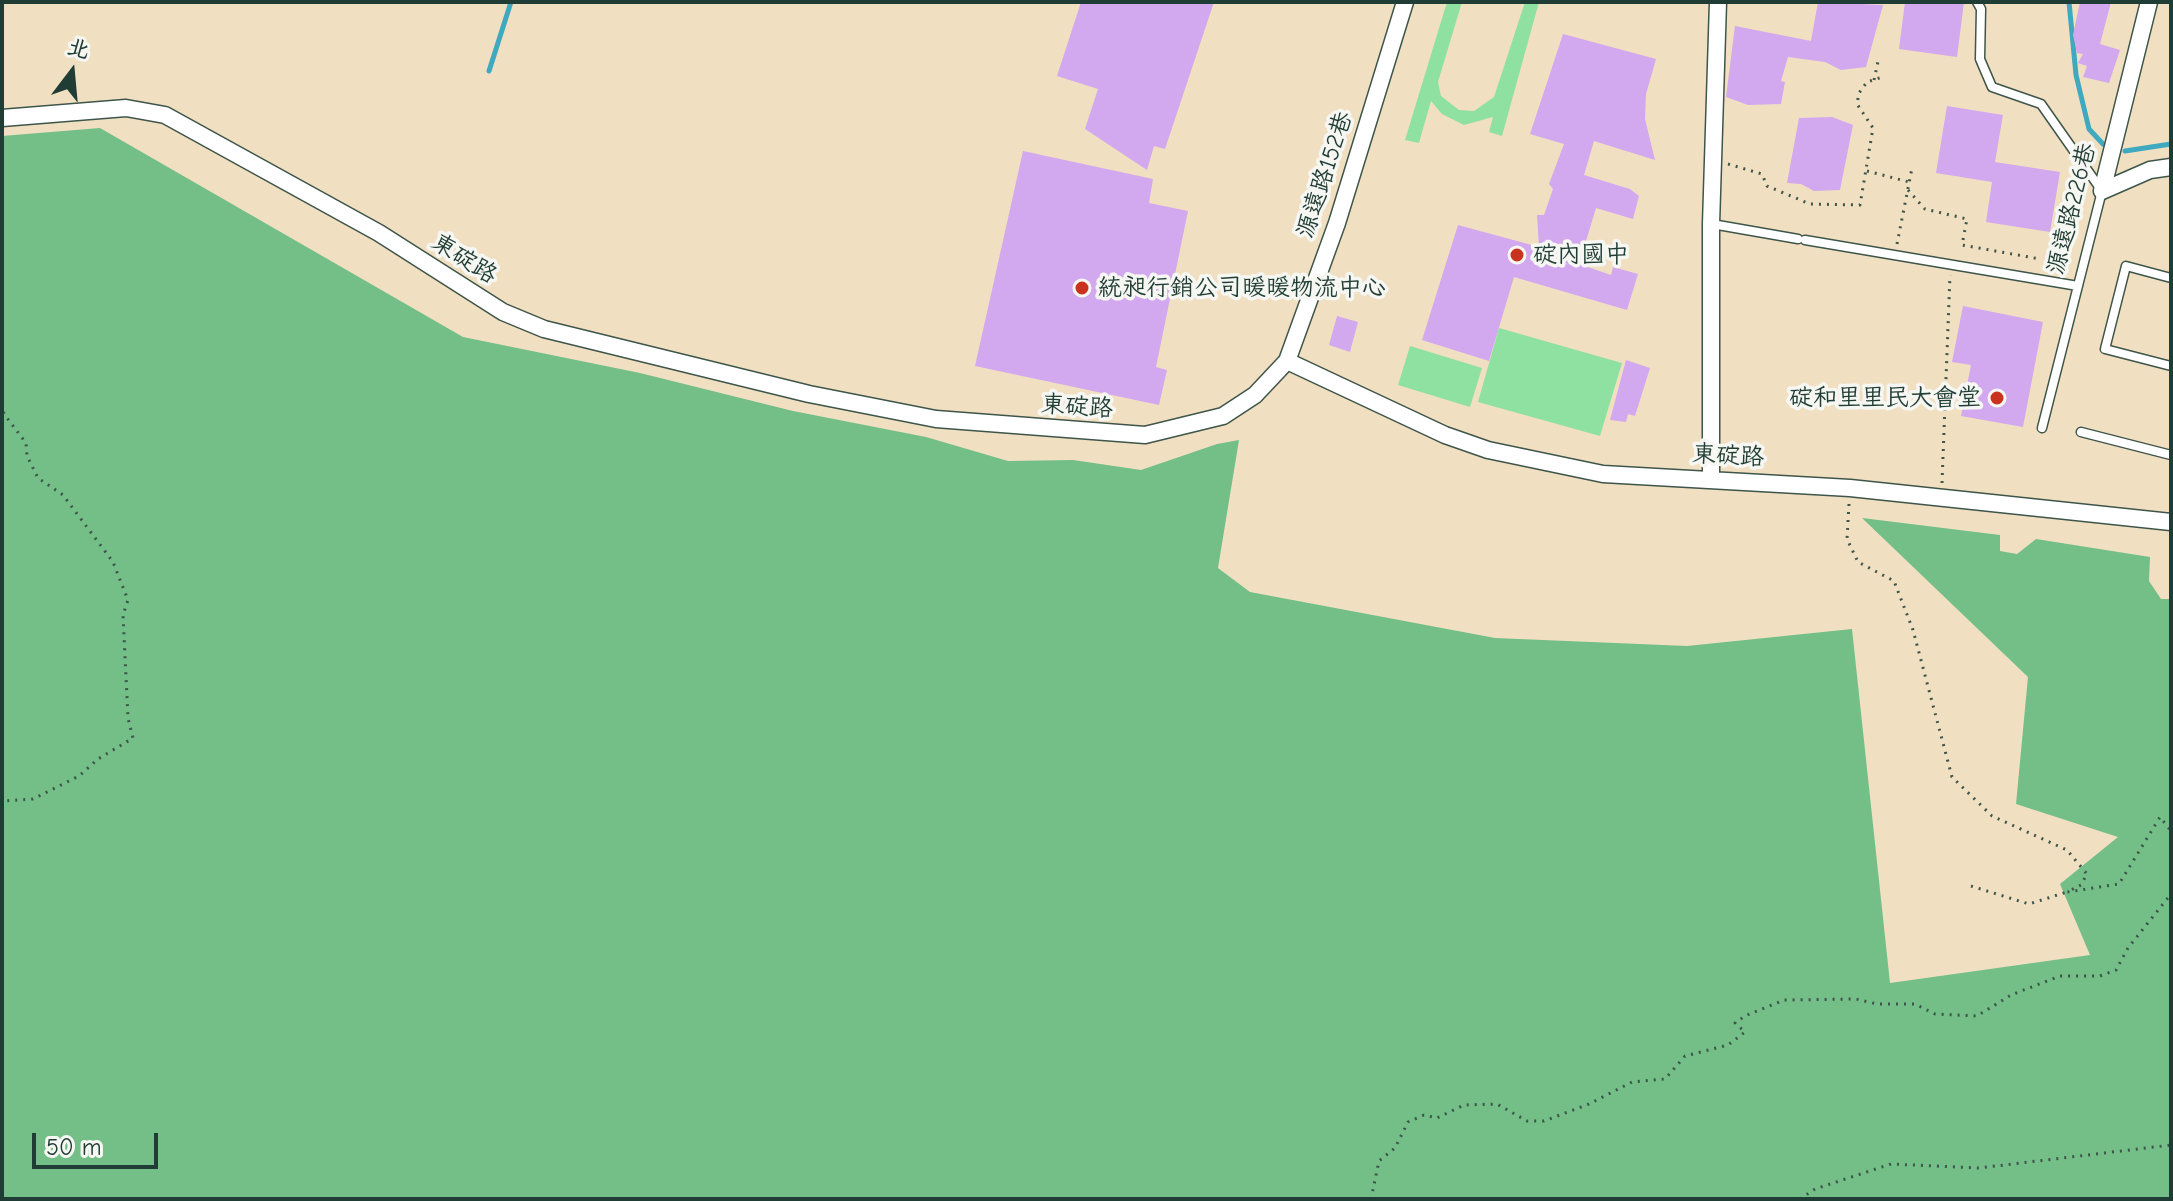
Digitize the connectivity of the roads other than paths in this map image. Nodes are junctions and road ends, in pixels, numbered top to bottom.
1 (1405, 2) edge
2 (1718, 2) edge
3 (1977, 2) edge
4 (2149, 2) edge
5 (2, 118) edge
6 (2171, 167) edge
7 (2102, 191) junction
8 (1711, 224) junction
9 (2171, 278) edge
10 (2078, 286) junction
11 (1287, 361) junction
12 (2171, 366) edge
13 (2042, 428) dead end
14 (2081, 432) dead end
15 (2171, 455) edge
16 (1711, 478) junction
17 (2171, 522) edge

1 - 11 street, 源遠路152巷
2 - 8 street
3 - 7 lane
4 - 7 street, 源遠路226巷
5 - 11 street, 東碇路
6 - 7 street
7 - 10 lane, 源遠路226巷
8 - 10 lane
8 - 16 street
9 - 12 lane
10 - 13 lane, 源遠路226巷
11 - 16 street, 東碇路
14 - 15 lane
16 - 17 street, 東碇路

